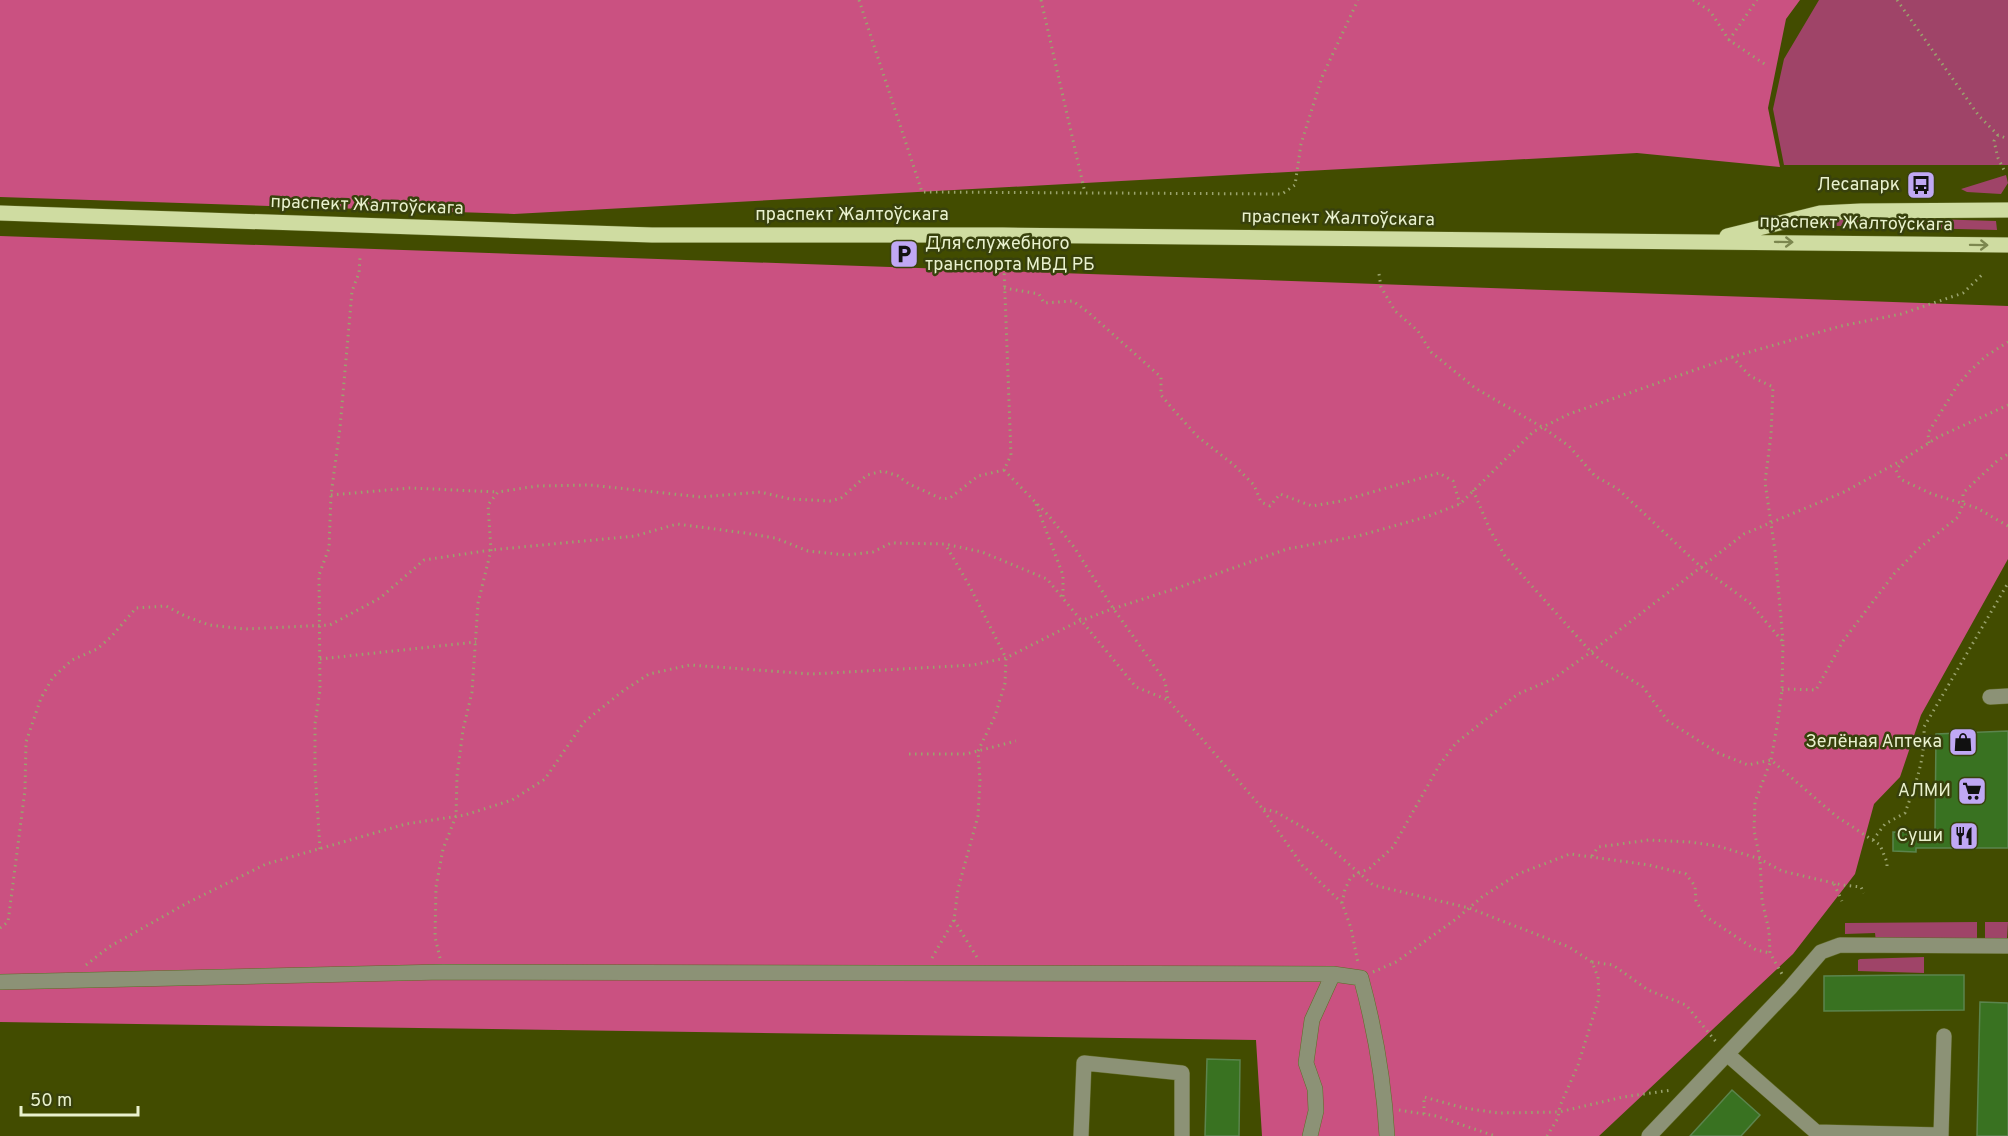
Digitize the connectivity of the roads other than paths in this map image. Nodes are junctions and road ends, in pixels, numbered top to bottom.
1 (2008, 210) edge
2 (0, 213) edge
3 (1704, 241) junction
4 (2008, 245) edge
5 (2008, 696) edge
6 (1990, 697) dead end
7 (2008, 946) edge
8 (1333, 974) junction
9 (0, 982) edge
10 (1944, 1036) dead end
11 (1727, 1054) junction
12 (1081, 1136) edge
13 (1182, 1136) edge
14 (1310, 1136) edge
15 (1387, 1136) edge
16 (1649, 1136) edge

1 - 3 main road, праспект Жалтоўскага
2 - 3 main road, праспект Жалтоўскага
3 -> 4 main road, праспект Жалтоўскага
5 - 6 lane
7 - 11 lane
8 - 9 lane
8 - 14 lane
8 - 15 lane
10 - 11 lane
11 - 16 lane
12 - 13 lane

